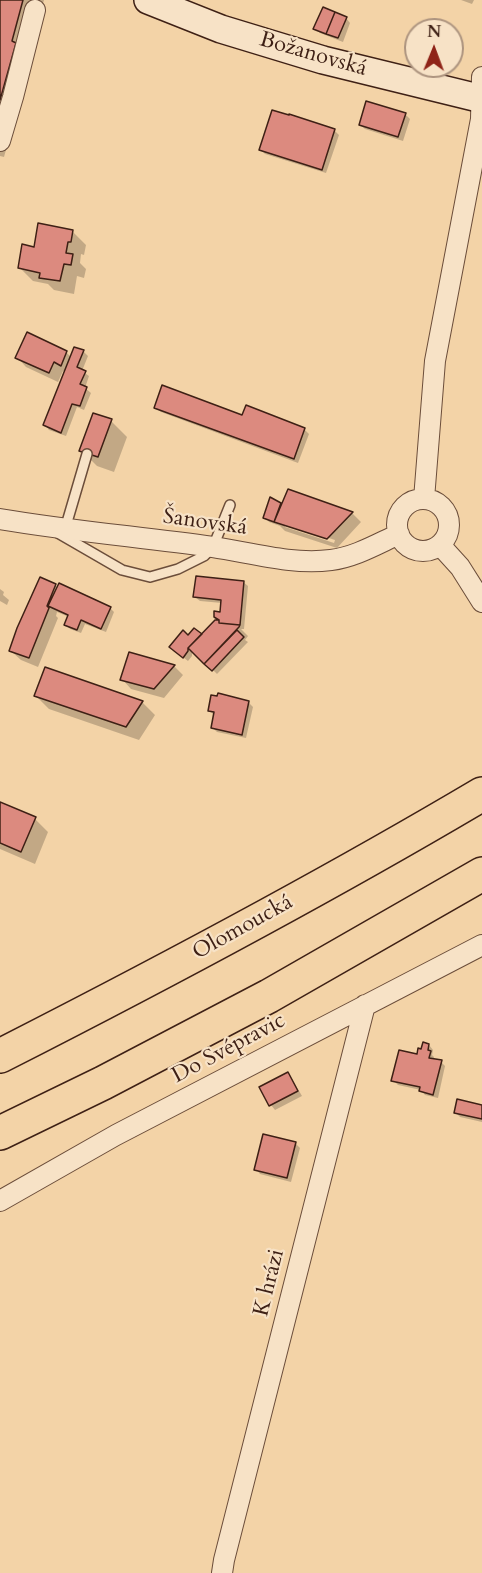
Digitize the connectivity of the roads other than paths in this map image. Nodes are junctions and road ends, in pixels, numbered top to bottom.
1 (148, 0) edge
2 (36, 5) edge
3 (482, 77) edge
4 (482, 99) edge
5 (0, 141) edge
6 (87, 454) dead end
7 (424, 499) junction
8 (230, 505) dead end
9 (0, 519) edge
10 (57, 528) junction
11 (399, 534) junction
12 (440, 545) junction
13 (213, 547) junction
14 (482, 602) edge
15 (482, 794) edge
16 (482, 874) edge
17 (482, 945) edge
18 (365, 1005) junction
19 (0, 1056) edge
20 (0, 1133) edge
21 (0, 1201) edge
22 (222, 1573) edge

1 - 4 street, Božanovská
2 - 5 street
3 - 4 street
4 - 7 street
6 - 10 lane
7 - 11 street
7 - 12 street
8 - 13 lane
9 - 10 street, Šanovská
10 - 13 street, Šanovská
10 - 13 lane
11 - 12 street
11 - 13 street, Šanovská
12 - 14 street
15 - 19 highway, Olomoucká
16 - 20 highway
17 - 18 street, Do Svépravic
18 - 21 street, Do Svépravic
18 - 22 street, K hrázi

